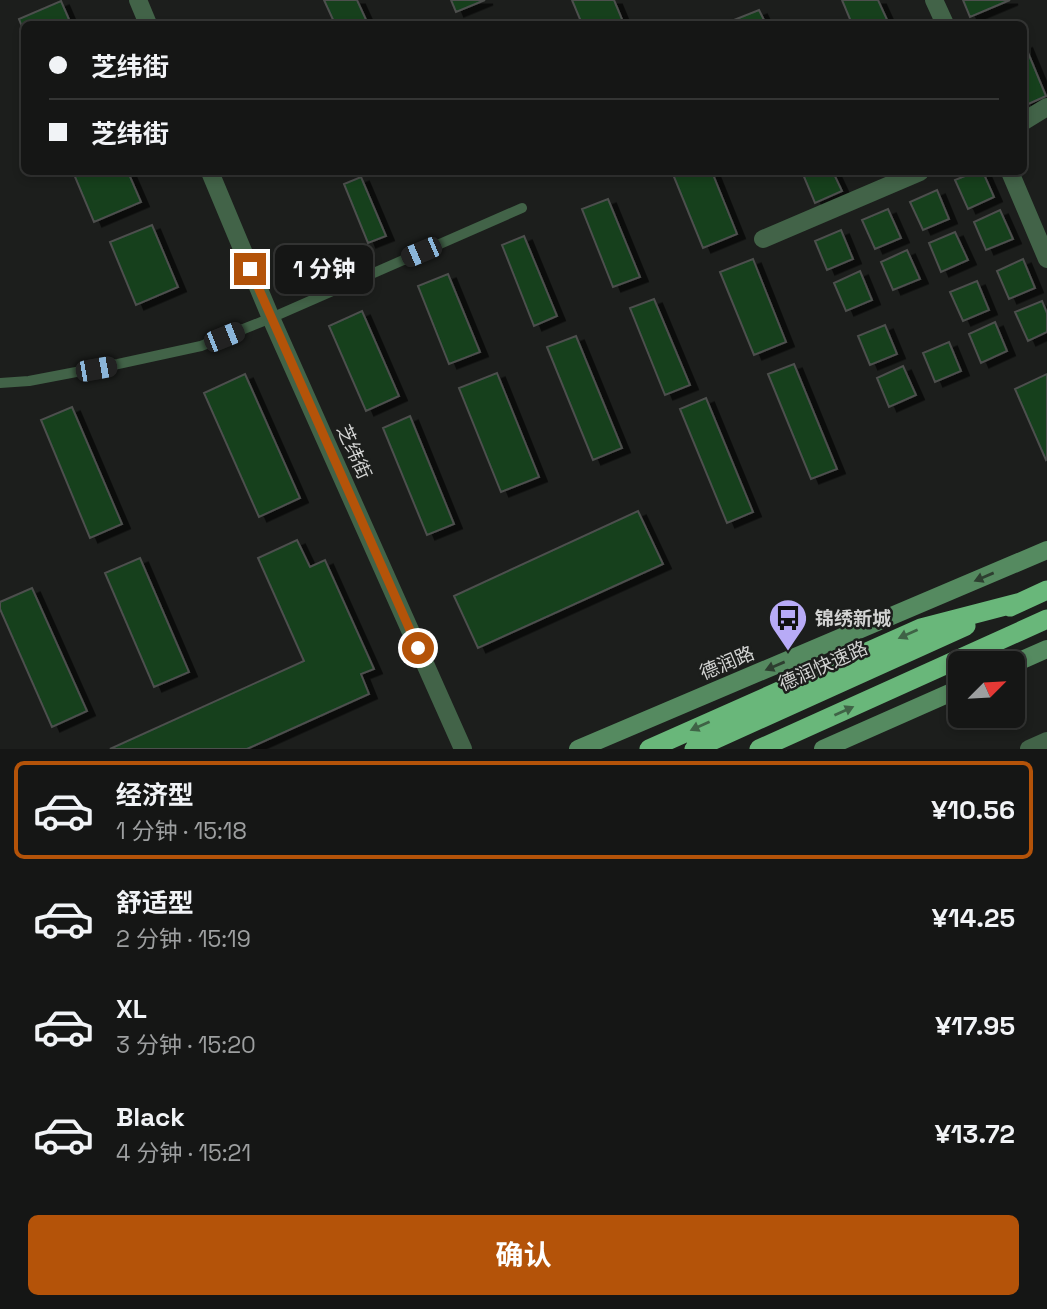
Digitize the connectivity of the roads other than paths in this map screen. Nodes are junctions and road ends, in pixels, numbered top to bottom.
1 (138, 0) edge
2 (934, 0) edge
3 (147, 21) edge
4 (944, 21) edge
5 (1047, 107) edge
6 (1027, 119) edge
7 (211, 175) edge
8 (913, 175) edge
9 (1011, 175) edge
10 (522, 208) dead end
11 (763, 239) dead end
12 (1047, 259) edge
13 (271, 318) junction
14 (0, 383) edge
15 (1047, 550) edge
16 (1047, 590) edge
17 (1021, 601) junction
18 (1047, 619) edge
19 (1047, 649) edge
20 (1026, 658) edge
21 (948, 694) edge
22 (1047, 741) edge
23 (463, 749) edge
24 (579, 749) edge
25 (649, 749) edge
26 (694, 749) edge
27 (759, 749) edge
28 (823, 749) edge
29 (1029, 749) edge

1 - 3 street
2 - 4 street
5 - 6 street
7 - 13 street, 芝纬街
8 - 11 street
9 - 12 street
10 - 13 lane
13 - 14 lane
13 - 23 street, 芝纬街
15 -> 24 main road, 德润路
16 - 17 highway, 德润快速路
17 -> 25 highway
17 - 26 highway, 德润快速路
27 -> 18 highway
19 - 20 main road
21 - 28 main road
22 - 29 street

